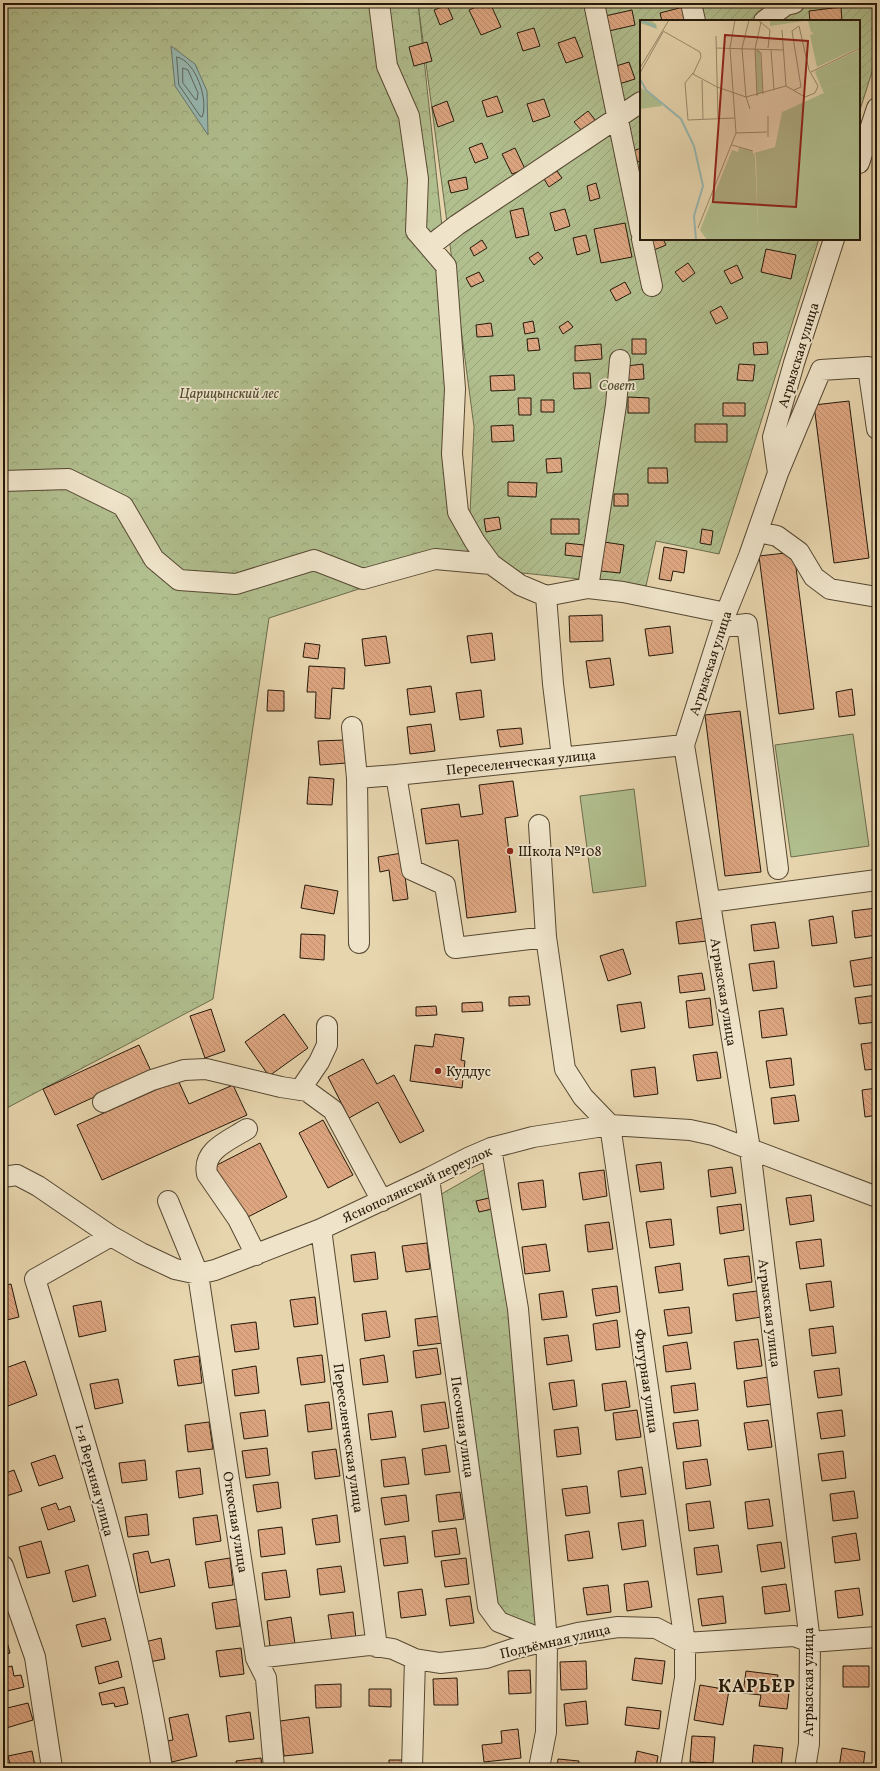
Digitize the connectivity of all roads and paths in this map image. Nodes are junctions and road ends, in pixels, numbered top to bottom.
1 (380, 3) edge
2 (594, 3) edge
3 (692, 3) edge
4 (794, 3) edge
5 (695, 20) edge
6 (765, 20) edge
7 (640, 103) edge
8 (877, 108) edge
9 (617, 117) junction
10 (860, 161) edge
11 (640, 227) edge
12 (642, 240) edge
13 (834, 240) edge
14 (430, 246) junction
15 (652, 286) dead end
16 (620, 360) dead end
17 (877, 429) edge
18 (778, 473) junction
19 (3, 481) edge
20 (758, 532) junction
21 (491, 564) junction
22 (588, 588) junction
23 (546, 596) junction
24 (877, 597) edge
25 (724, 620) junction
26 (352, 726) dead end
27 (684, 745) junction
28 (562, 757) junction
29 (396, 776) junction
30 (357, 778) junction
31 (539, 825) dead end
32 (778, 869) dead end
33 (877, 880) edge
34 (710, 902) junction
35 (546, 937) junction
36 (360, 943) dead end
37 (327, 1026) dead end
38 (300, 1090) junction
39 (103, 1102) dead end
40 (610, 1125) junction
41 (247, 1129) dead end
42 (492, 1148) junction
43 (750, 1149) junction
44 (3, 1177) edge
45 (429, 1178) junction
46 (877, 1197) edge
47 (168, 1201) dead end
48 (382, 1201) junction
49 (321, 1229) junction
50 (111, 1236) junction
51 (256, 1255) junction
52 (198, 1274) junction
53 (3, 1566) edge
54 (877, 1636) edge
55 (547, 1641) junction
56 (810, 1642) junction
57 (685, 1643) junction
58 (377, 1647) junction
59 (256, 1658) junction
60 (415, 1659) junction
61 (52, 1768) edge
62 (162, 1768) edge
63 (274, 1768) edge
64 (412, 1768) edge
65 (539, 1768) edge
66 (670, 1768) edge
67 (805, 1768) edge

1 - 14 street
2 - 9 street
3 - 5 street
4 - 6 street
7 - 9 street
8 - 10 street
9 - 11 street
9 - 14 street
12 - 15 street
13 - 18 street, Агрызская улица
14 - 21 street
16 - 22 street
17 - 18 street
18 - 20 street, Агрызская улица
19 - 21 street
20 - 24 street
20 - 25 street, Агрызская улица
21 - 23 street
22 - 23 street
22 - 25 street
23 - 28 street
25 - 27 street, Агрызская улица
25 - 32 street
26 - 30 street
27 - 28 street, Переселенческая улица
27 - 34 street, Агрызская улица
28 - 29 street, Переселенческая улица
29 - 30 street, Переселенческая улица
29 - 35 street
30 - 36 street
31 - 35 street
33 - 34 street
34 - 43 street, Агрызская улица
35 - 40 street
37 - 38 street
38 - 39 street
38 - 48 street
40 - 42 street, Яснополянский переулок
40 - 43 street, Яснополянский переулок
40 - 57 street, Фигурная улица
41 - 51 street
42 - 45 street, Яснополянский переулок
42 - 55 street
43 - 46 street, Яснополянский переулок
43 - 56 street, Агрызская улица
44 - 50 street, Яснополянский переулок
45 - 48 street, Яснополянский переулок
45 - 55 street, Песочная улица
47 - 52 street, Откосная улица
48 - 49 street, Яснополянский переулок
49 - 51 street, Яснополянский переулок
49 - 58 street, Переселенческая улица
50 - 52 street, Яснополянский переулок
50 - 62 street, 1-я Верхняя улица
51 - 52 street, Яснополянский переулок
52 - 59 street, Откосная улица
53 - 61 street
54 - 56 street
55 - 57 street, Подъёмная улица
55 - 60 street, Подъёмная улица
55 - 65 street
56 - 57 street
56 - 67 street, Агрызская улица
57 - 66 street, Фигурная улица
58 - 59 street, Подъёмная улица
58 - 60 street, Подъёмная улица
59 - 63 street, Откосная улица
60 - 64 street

